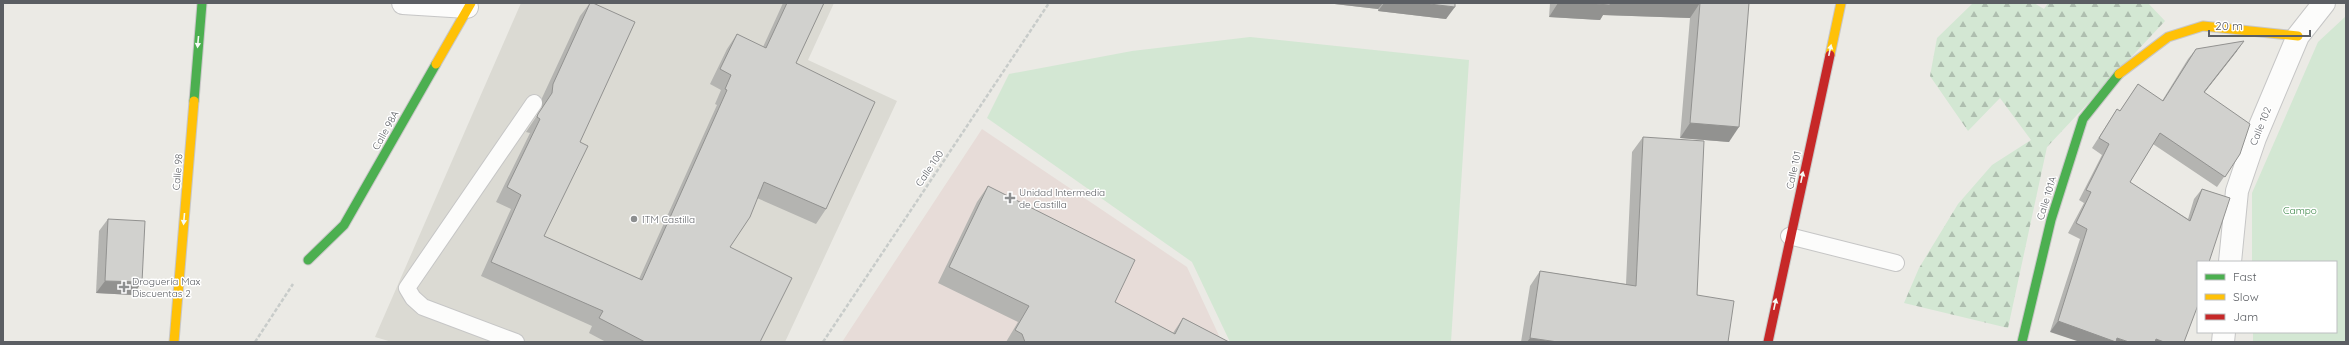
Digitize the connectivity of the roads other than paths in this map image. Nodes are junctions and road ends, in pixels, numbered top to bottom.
1 (202, 3) edge
2 (404, 3) edge
3 (1841, 3) edge
4 (2324, 3) edge
5 (469, 5) edge
6 (2298, 36) junction
7 (534, 102) dead end
8 (1789, 236) junction
9 (308, 260) road end
10 (2230, 261) edge
11 (1896, 263) dead end
12 (174, 342) edge
13 (516, 342) edge
14 (1768, 342) edge
15 (2022, 342) edge

1 -> 12 street, Calle 98
2 - 5 street
8 -> 3 street, Calle 101
4 - 6 street, Calle 102
5 - 9 street, Calle 98A
6 - 10 street, Calle 102
6 - 15 street, Calle 101A
7 - 13 lane
8 - 11 lane
14 -> 8 street, Calle 101

